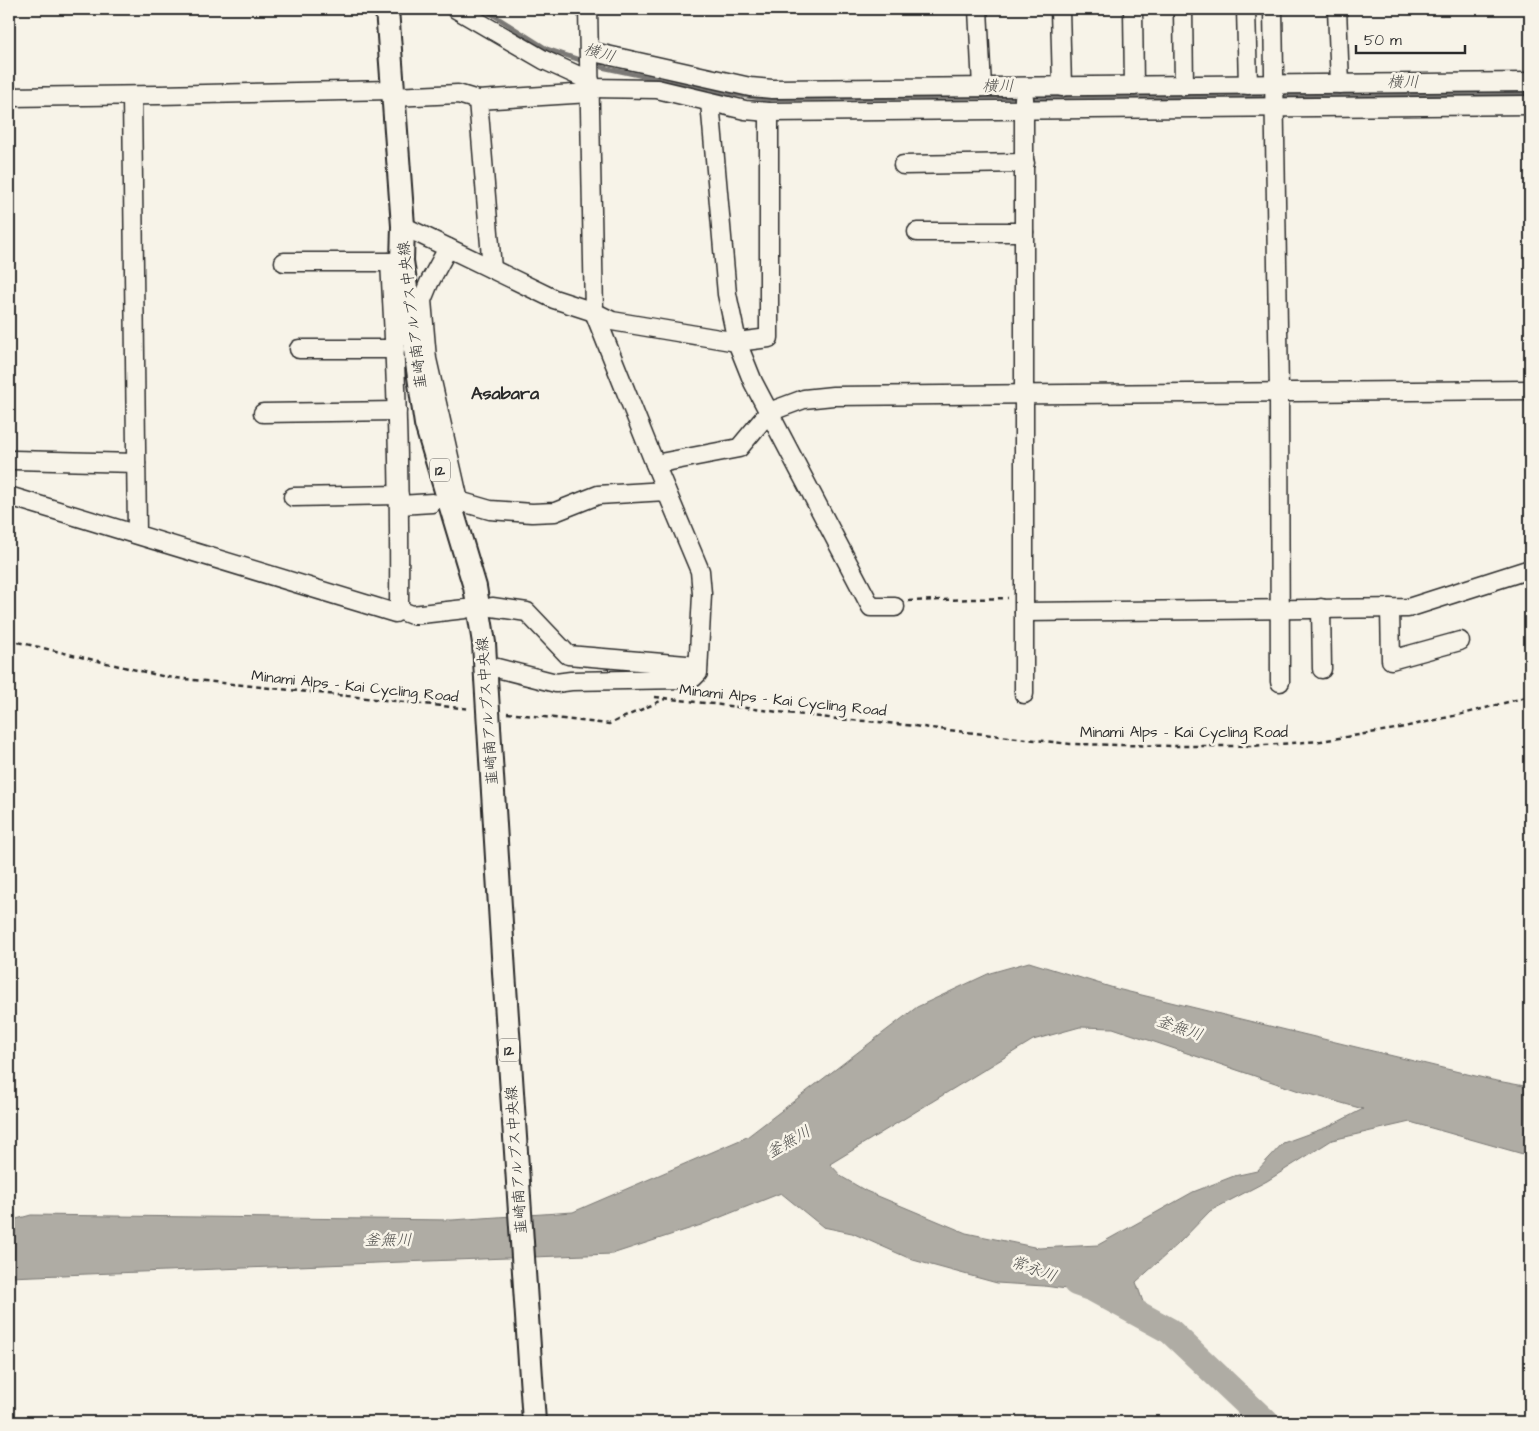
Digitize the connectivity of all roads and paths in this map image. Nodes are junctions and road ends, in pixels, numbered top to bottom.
1 (387, 9) edge
2 (456, 9) edge
3 (588, 9) edge
4 (978, 9) edge
5 (1060, 9) edge
6 (1133, 9) edge
7 (1183, 9) edge
8 (1246, 9) edge
9 (1273, 9) edge
10 (1337, 9) edge
11 (589, 54) junction
12 (590, 84) junction
13 (1275, 84) junction
14 (1340, 84) junction
15 (1530, 84) edge
16 (1248, 85) junction
17 (1134, 86) junction
18 (1184, 86) junction
19 (982, 87) junction
20 (1024, 87) junction
21 (1062, 87) junction
22 (393, 94) junction
23 (132, 96) junction
24 (9, 97) edge
25 (478, 100) junction
26 (1530, 100) edge
27 (710, 102) junction
28 (1530, 105) edge
29 (1275, 106) junction
30 (1024, 108) junction
31 (769, 112) junction
32 (1024, 163) junction
33 (903, 165) dead end
34 (402, 226) junction
35 (917, 232) dead end
36 (1024, 232) junction
37 (448, 248) junction
38 (396, 261) junction
39 (284, 262) dead end
40 (492, 269) junction
41 (594, 312) junction
42 (737, 342) junction
43 (299, 349) dead end
44 (395, 349) junction
45 (1530, 390) edge
46 (1279, 392) junction
47 (1024, 394) junction
48 (397, 411) junction
49 (769, 412) junction
50 (263, 413) dead end
51 (14, 460) dead end
52 (136, 463) junction
53 (655, 464) junction
54 (666, 491) junction
55 (9, 496) edge
56 (293, 497) dead end
57 (400, 500) junction
58 (432, 503) dead end
59 (137, 534) junction
60 (1530, 569) edge
61 (1024, 605) junction
62 (492, 607) dead end
63 (895, 607) joint
64 (1321, 608) junction
65 (1390, 608) junction
66 (465, 609) dead end
67 (1280, 609) junction
68 (399, 610) junction
69 (9, 640) edge
70 (1460, 641) dead end
71 (1322, 669) dead end
72 (698, 670) junction
73 (486, 672) junction
74 (1280, 682) dead end
75 (1024, 694) dead end
76 (1530, 696) edge
77 (480, 710) dead end
78 (499, 712) dead end
79 (534, 1422) edge

1 - 22 main road, 韮崎南アルプス中央線 / 12
2 - 12 street
3 - 11 street
4 - 19 street
5 - 21 street
6 - 17 street
7 - 18 street
8 - 16 street
9 - 13 street
10 - 14 street
11 - 12 street
11 - 19 street
12 - 25 street
12 - 27 street
12 - 41 street
13 - 14 street
13 - 16 street
13 - 29 street
14 - 15 street
15 - 26 street
16 - 18 street
17 - 18 street
17 - 21 street
19 - 20 street
20 - 21 street
20 - 30 street
22 - 23 street
22 - 25 street
22 - 34 main road, 韮崎南アルプス中央線 / 12
23 - 24 street
23 - 52 street
25 - 40 street
26 - 28 street
27 - 31 street
27 - 42 street
28 - 29 street
29 - 30 street
29 - 46 street
30 - 31 street
30 - 32 street
31 - 42 street
32 - 33 street
32 - 36 street
34 - 37 street
34 - 38 main road, 韮崎南アルプス中央線 / 12
35 - 36 street
36 - 47 street
37 - 40 street
37 - 54 street
38 - 39 street
38 - 44 street
38 - 73 main road, 韮崎南アルプス中央線 / 12
40 - 41 street
41 - 42 street
41 - 53 street
42 - 49 street
43 - 44 street
44 - 48 street
45 - 46 street
46 - 47 street
46 - 67 street
47 - 49 street
47 - 61 street
48 - 50 street
48 - 57 street
49 - 53 street
49 - 63 street
51 - 52 street
52 - 59 street
53 - 54 street
54 - 72 street
55 - 59 street
56 - 57 street
57 - 58 street
57 - 68 street
59 - 68 street
60 - 65 street
61 - 63 path
61 - 67 street
61 - 75 street
62 - 72 street
64 - 65 street
64 - 67 street
64 - 71 street
65 - 70 street
66 - 68 street
67 - 74 street
69 - 77 path, Minami Alps - Kai Cycling Road
72 - 73 street
73 - 79 main road, 韮崎南アルプス中央線 / 12, bridge
76 - 78 path, Minami Alps - Kai Cycling Road

